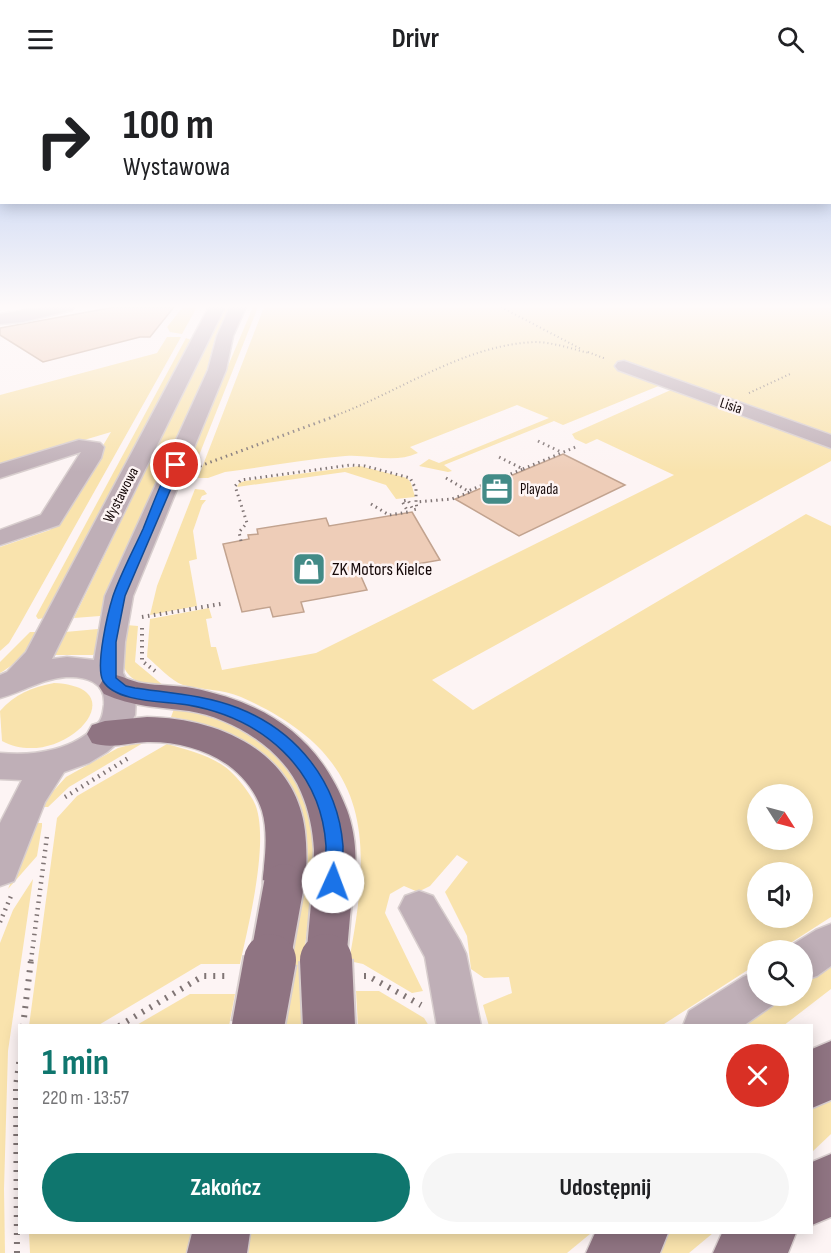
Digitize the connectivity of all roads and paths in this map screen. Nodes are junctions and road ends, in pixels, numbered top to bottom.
1 (189, 362) edge
2 (219, 362) edge
3 (452, 362) edge
4 (613, 362) edge
5 (624, 366) joint
6 (790, 374) dead end
7 (725, 404) junction
8 (538, 441) dead end
9 (831, 442) edge
10 (578, 446) dead end
11 (563, 453) junction
12 (499, 457) dead end
13 (199, 466) dead end
14 (523, 469) junction
15 (0, 471) edge
16 (446, 478) dead end
17 (469, 492) junction
18 (416, 502) junction
19 (371, 504) dead end
20 (0, 538) edge
21 (241, 541) dead end
22 (221, 604) dead end
23 (157, 672) dead end
24 (6, 683) edge
25 (113, 683) junction
26 (105, 734) junction
27 (136, 753) dead end
28 (51, 765) junction
29 (0, 766) edge
30 (62, 800) dead end
31 (49, 825) dead end
32 (0, 870) edge
33 (419, 908) dead end
34 (831, 943) edge
35 (813, 955) edge
36 (232, 976) dead end
37 (360, 976) dead end
38 (747, 998) edge
39 (443, 1017) edge
40 (23, 1024) edge
41 (122, 1024) edge
42 (258, 1024) edge
43 (329, 1024) edge
44 (708, 1024) edge
45 (831, 1066) edge
46 (813, 1081) edge
47 (18, 1085) edge
48 (831, 1182) edge
49 (813, 1196) edge
50 (221, 1234) edge
51 (638, 1234) edge
52 (766, 1234) edge
53 (17, 1253) edge
54 (217, 1253) edge
55 (616, 1253) edge
56 (743, 1253) edge

1 - 24 street, Wystawowa
2 - 25 street
3 - 13 path
4 - 5 path
5 - 7 street, Lisia
6 - 7 path
7 - 9 street, Lisia
8 - 11 path
10 - 11 path
11 - 14 path
12 - 14 path
14 - 17 path
15 - 20 street
16 - 17 path
17 - 18 path
18 - 19 path
18 - 21 path
22 - 23 path
24 - 25 street
25 - 26 street
25 - 43 main road, bridge
26 - 28 street
26 - 42 main road, bridge
27 - 30 path
28 - 29 street
28 - 32 street
31 - 40 path
33 - 39 street
34 - 35 street
36 - 41 path
37 - 39 path
38 - 44 street
45 - 46 main road
47 - 53 path
48 - 49 main road
50 - 54 main road
51 - 55 main road
52 - 56 main road

